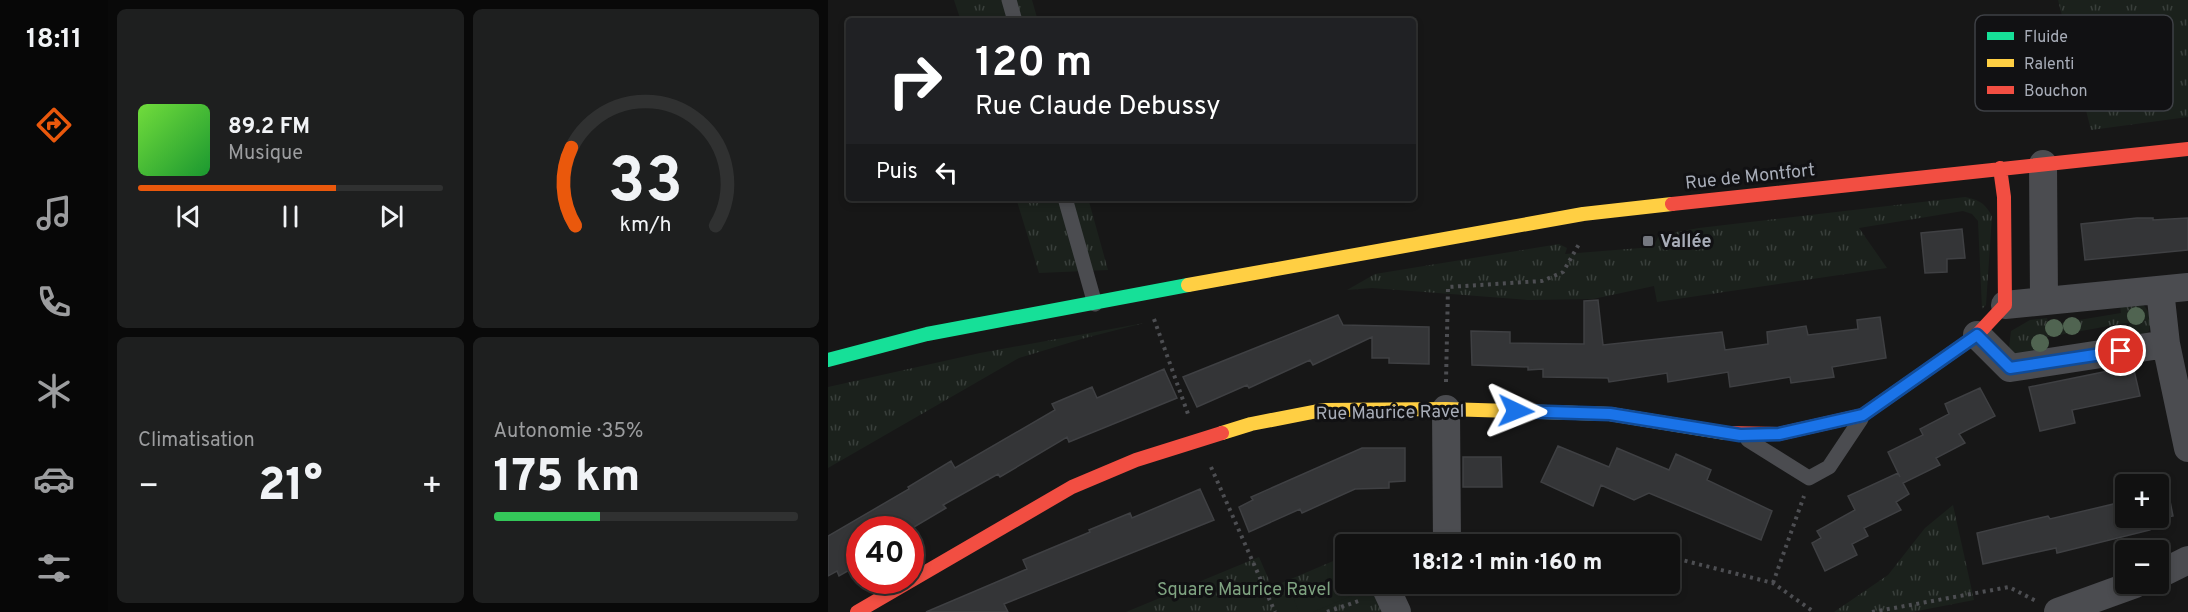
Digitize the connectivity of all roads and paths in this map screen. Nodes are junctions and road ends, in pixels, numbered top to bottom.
1 (1009, 0) edge
2 (1014, 18) edge
3 (2188, 148) edge
4 (2043, 164) junction
5 (2000, 168) junction
6 (1066, 201) edge
7 (1590, 242) dead end
8 (2188, 287) edge
9 (2160, 290) junction
10 (2044, 299) junction
11 (1095, 304) junction
12 (2005, 305) junction
13 (1156, 325) dead end
14 (1977, 335) junction
15 (2166, 344) junction
16 (828, 360) edge
17 (1446, 409) junction
18 (1863, 415) junction
19 (1740, 435) junction
20 (1198, 440) junction
21 (2188, 448) edge
22 (1809, 478) junction
23 (1447, 534) edge
24 (1680, 560) edge
25 (2188, 560) edge
26 (2169, 570) edge
27 (1773, 583) junction
28 (2115, 592) edge
29 (1389, 595) edge
30 (857, 612) edge
31 (1275, 612) edge
32 (1328, 612) edge
33 (1814, 612) edge
34 (1872, 612) edge
35 (2058, 612) edge

1 - 2 lane
3 - 4 main road, Rue de Montfort
4 - 5 main road, Rue de Montfort
4 - 10 street
5 - 11 main road, Rue de Montfort
5 - 12 main road
6 - 11 lane
7 - 17 path
8 - 9 street
9 - 10 street
9 - 15 street
10 - 12 street
11 - 16 main road, Rue de Montfort
12 - 14 main road, Rue Maurice Ravel
13 - 20 path
14 - 15 street
14 - 18 main road, Rue Maurice Ravel
15 - 21 street
17 - 19 main road, Rue Maurice Ravel
17 - 20 main road, Rue Maurice Ravel
17 - 23 street
18 - 19 main road, Rue Maurice Ravel
18 - 22 lane
19 - 22 lane
20 - 30 main road, Rue Maurice Ravel
20 - 31 path
22 - 27 path
24 - 27 path
25 - 26 street
27 - 33 path
28 - 35 street
29 - 32 path
34 - 35 path

